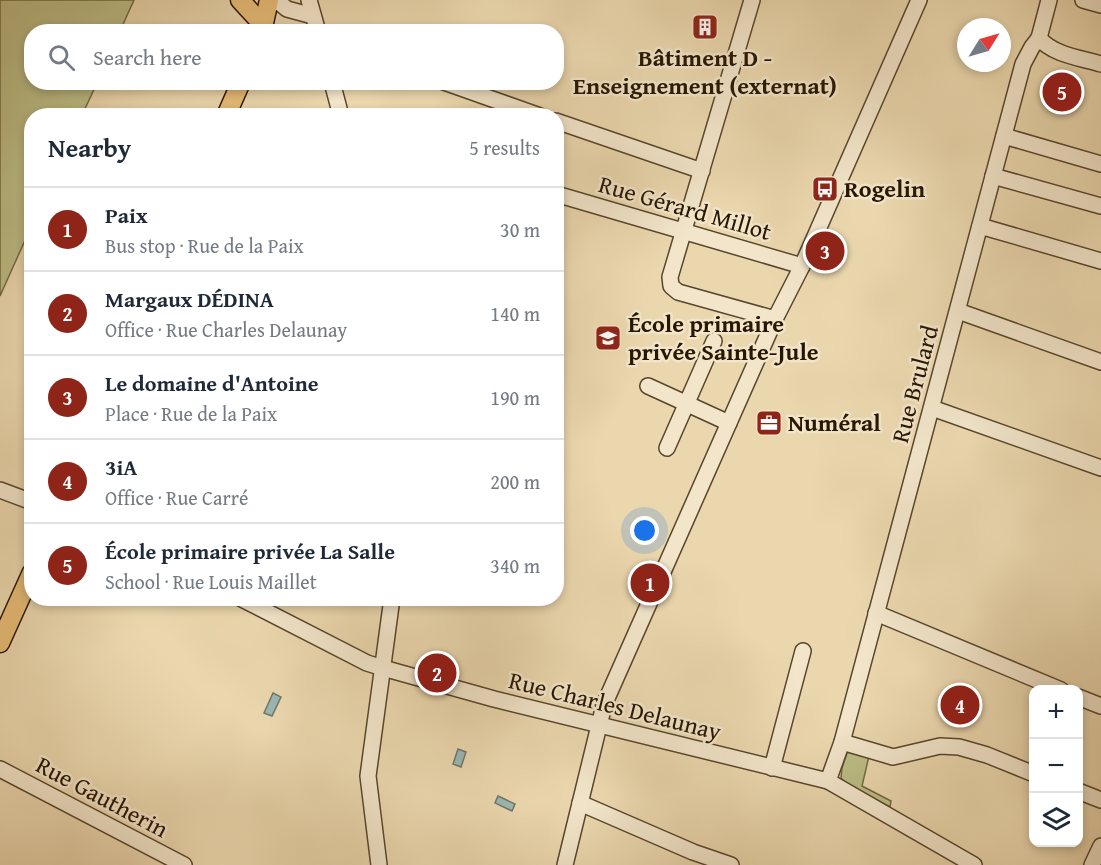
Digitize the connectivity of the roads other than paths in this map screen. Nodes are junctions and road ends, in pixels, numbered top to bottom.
1 (240, 0) edge
2 (269, 0) edge
3 (276, 0) edge
4 (298, 0) edge
5 (309, 0) edge
6 (752, 0) edge
7 (920, 0) edge
8 (1049, 0) edge
9 (1083, 0) edge
10 (1101, 5) edge
11 (313, 16) junction
12 (259, 24) edge
13 (264, 24) edge
14 (316, 24) edge
15 (1039, 38) junction
16 (1101, 64) edge
17 (237, 90) edge
18 (334, 90) edge
19 (467, 90) edge
20 (230, 108) edge
21 (339, 108) edge
22 (517, 108) edge
23 (564, 124) edge
24 (1004, 136) junction
25 (1101, 164) edge
26 (702, 171) junction
27 (993, 176) junction
28 (564, 196) edge
29 (1101, 206) edge
30 (980, 226) junction
31 (684, 231) junction
32 (1101, 261) edge
33 (801, 266) junction
34 (958, 311) junction
35 (775, 319) junction
36 (714, 341) dead end
37 (1101, 362) edge
38 (648, 386) dead end
39 (687, 404) junction
40 (932, 408) junction
41 (729, 423) junction
42 (667, 448) dead end
43 (1101, 468) edge
44 (0, 490) edge
45 (24, 499) edge
46 (24, 590) edge
47 (256, 606) edge
48 (391, 606) edge
49 (876, 613) junction
50 (0, 643) edge
51 (803, 651) dead end
52 (383, 668) junction
53 (1049, 685) edge
54 (1083, 698) edge
55 (1101, 706) edge
56 (599, 726) junction
57 (842, 742) junction
58 (772, 768) junction
59 (0, 769) edge
60 (1029, 772) edge
61 (828, 782) junction
62 (1083, 793) edge
63 (1101, 800) edge
64 (580, 803) junction
65 (1101, 846) edge
66 (184, 865) edge
67 (379, 865) edge
68 (565, 865) edge
69 (731, 865) edge
70 (974, 865) edge
71 (1092, 865) edge

1 - 12 main road
2 - 13 main road
3 - 11 street
4 - 11 street
5 - 11 street
6 - 26 street
7 - 33 street
8 - 15 street, Rue Brulard
9 - 10 street
11 - 14 street
15 - 16 street
15 - 24 street, Rue Brulard
17 - 20 main road
18 - 21 street
19 - 22 street
23 - 26 street
24 - 25 street
24 - 27 street, Rue Brulard
26 - 31 street
27 - 29 street
27 - 30 street, Rue Brulard
28 - 31 street, Rue Gérard Millot
30 - 32 street
30 - 34 street, Rue Brulard
31 - 33 street, Rue Gérard Millot
31 - 35 street
33 - 35 street
34 - 37 street
34 - 40 street, Rue Brulard
35 - 41 street
36 - 39 street
38 - 39 street
39 - 41 street
39 - 42 street
40 - 43 street
40 - 49 street, Rue Brulard
41 - 56 street
44 - 45 street
46 - 50 main road
47 - 52 street, Rue Charles Delaunay
48 - 52 street
49 - 53 street
49 - 57 street, Rue Brulard
51 - 58 street
52 - 56 street, Rue Charles Delaunay
52 - 67 street
54 - 55 street
56 - 58 street, Rue Charles Delaunay
56 - 64 street
57 - 60 street
57 - 61 street, Rue Brulard
58 - 61 street, Rue Charles Delaunay
59 - 66 street, Rue Gautherin
61 - 70 street, Rue Charles Delaunay
62 - 63 street
64 - 68 street
64 - 69 street
65 - 71 street

